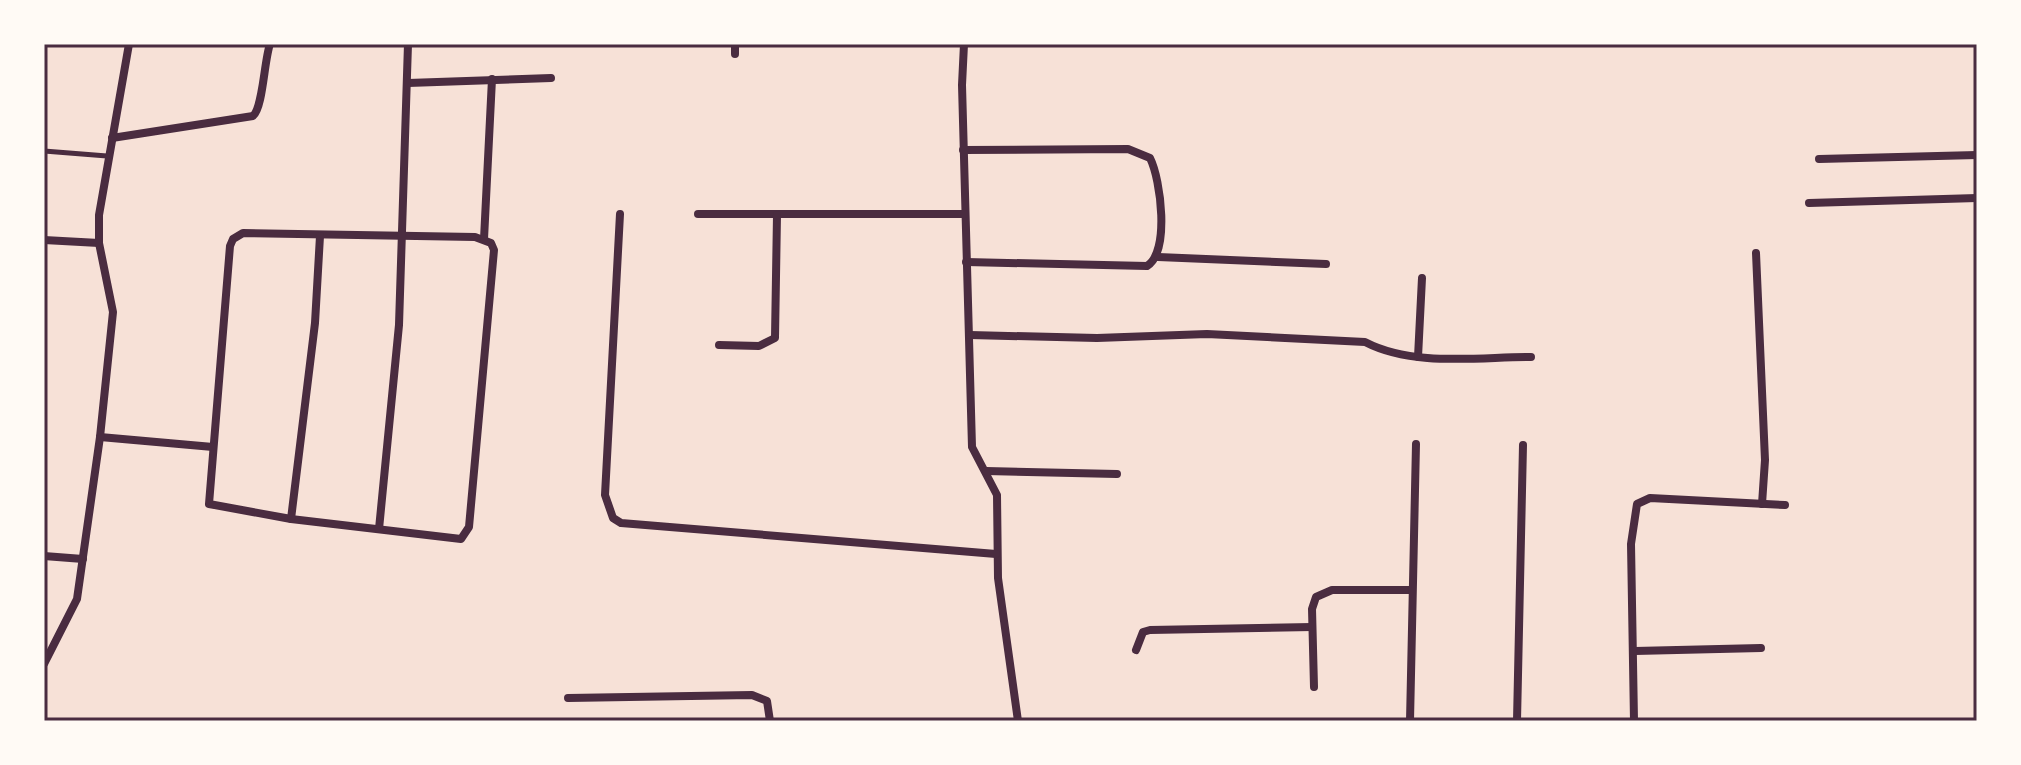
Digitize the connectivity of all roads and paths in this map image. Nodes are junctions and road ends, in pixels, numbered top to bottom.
1 (129, 44) edge
2 (270, 44) edge
3 (408, 44) edge
4 (964, 44) edge
5 (551, 78) dead end
6 (492, 79) junction
7 (408, 83) junction
8 (112, 138) junction
9 (963, 150) junction
10 (44, 151) edge
11 (1977, 155) edge
12 (107, 156) junction
13 (1819, 159) dead end
14 (1977, 198) edge
15 (1809, 203) dead end
16 (620, 214) dead end
17 (698, 214) dead end
18 (965, 214) junction
19 (777, 215) junction
20 (320, 236) junction
21 (402, 238) junction
22 (484, 239) junction
23 (44, 240) edge
24 (99, 243) junction
25 (1756, 253) dead end
26 (1158, 257) junction
27 (966, 262) junction
28 (1326, 264) dead end
29 (1422, 278) dead end
30 (970, 335) junction
31 (719, 345) dead end
32 (1418, 357) junction
33 (1531, 357) dead end
34 (100, 437) junction
35 (1416, 444) dead end
36 (1523, 445) dead end
37 (213, 447) junction
38 (986, 471) junction
39 (1117, 474) dead end
40 (1762, 504) junction
41 (1785, 505) dead end
42 (291, 519) junction
43 (379, 529) junction
44 (996, 554) junction
45 (44, 556) edge
46 (83, 559) junction
47 (1412, 590) junction
48 (1312, 627) junction
49 (1761, 648) dead end
50 (1136, 650) dead end
51 (1635, 651) junction
52 (44, 664) edge
53 (1314, 687) dead end
54 (568, 698) dead end
55 (770, 721) edge
56 (1018, 721) edge
57 (1410, 721) edge
58 (1517, 721) edge
59 (1634, 721) edge

1 - 8 street
2 - 8 street
3 - 7 street
4 - 9 street
5 - 6 street
6 - 7 street
6 - 22 street
7 - 21 street
8 - 12 street
9 - 18 street
9 - 26 street
10 - 12 lane
11 - 13 street
12 - 24 street
14 - 15 street
16 - 44 street
17 - 19 street
18 - 19 street
18 - 27 street
19 - 31 street
20 - 21 street
20 - 37 street
20 - 42 street
21 - 22 street
21 - 43 street
22 - 43 street
23 - 24 street
24 - 34 street
25 - 40 street
26 - 27 street
26 - 28 street
27 - 30 street
29 - 32 street
30 - 32 street
30 - 38 street
32 - 33 street
34 - 37 street
34 - 46 street
35 - 47 street
36 - 58 street
37 - 42 street
38 - 39 street
38 - 44 street
40 - 41 street
40 - 51 street
42 - 43 street
44 - 56 street
45 - 46 street
46 - 52 street
47 - 48 street
47 - 57 street
48 - 50 street
48 - 53 street
49 - 51 street
51 - 59 street
54 - 55 street

